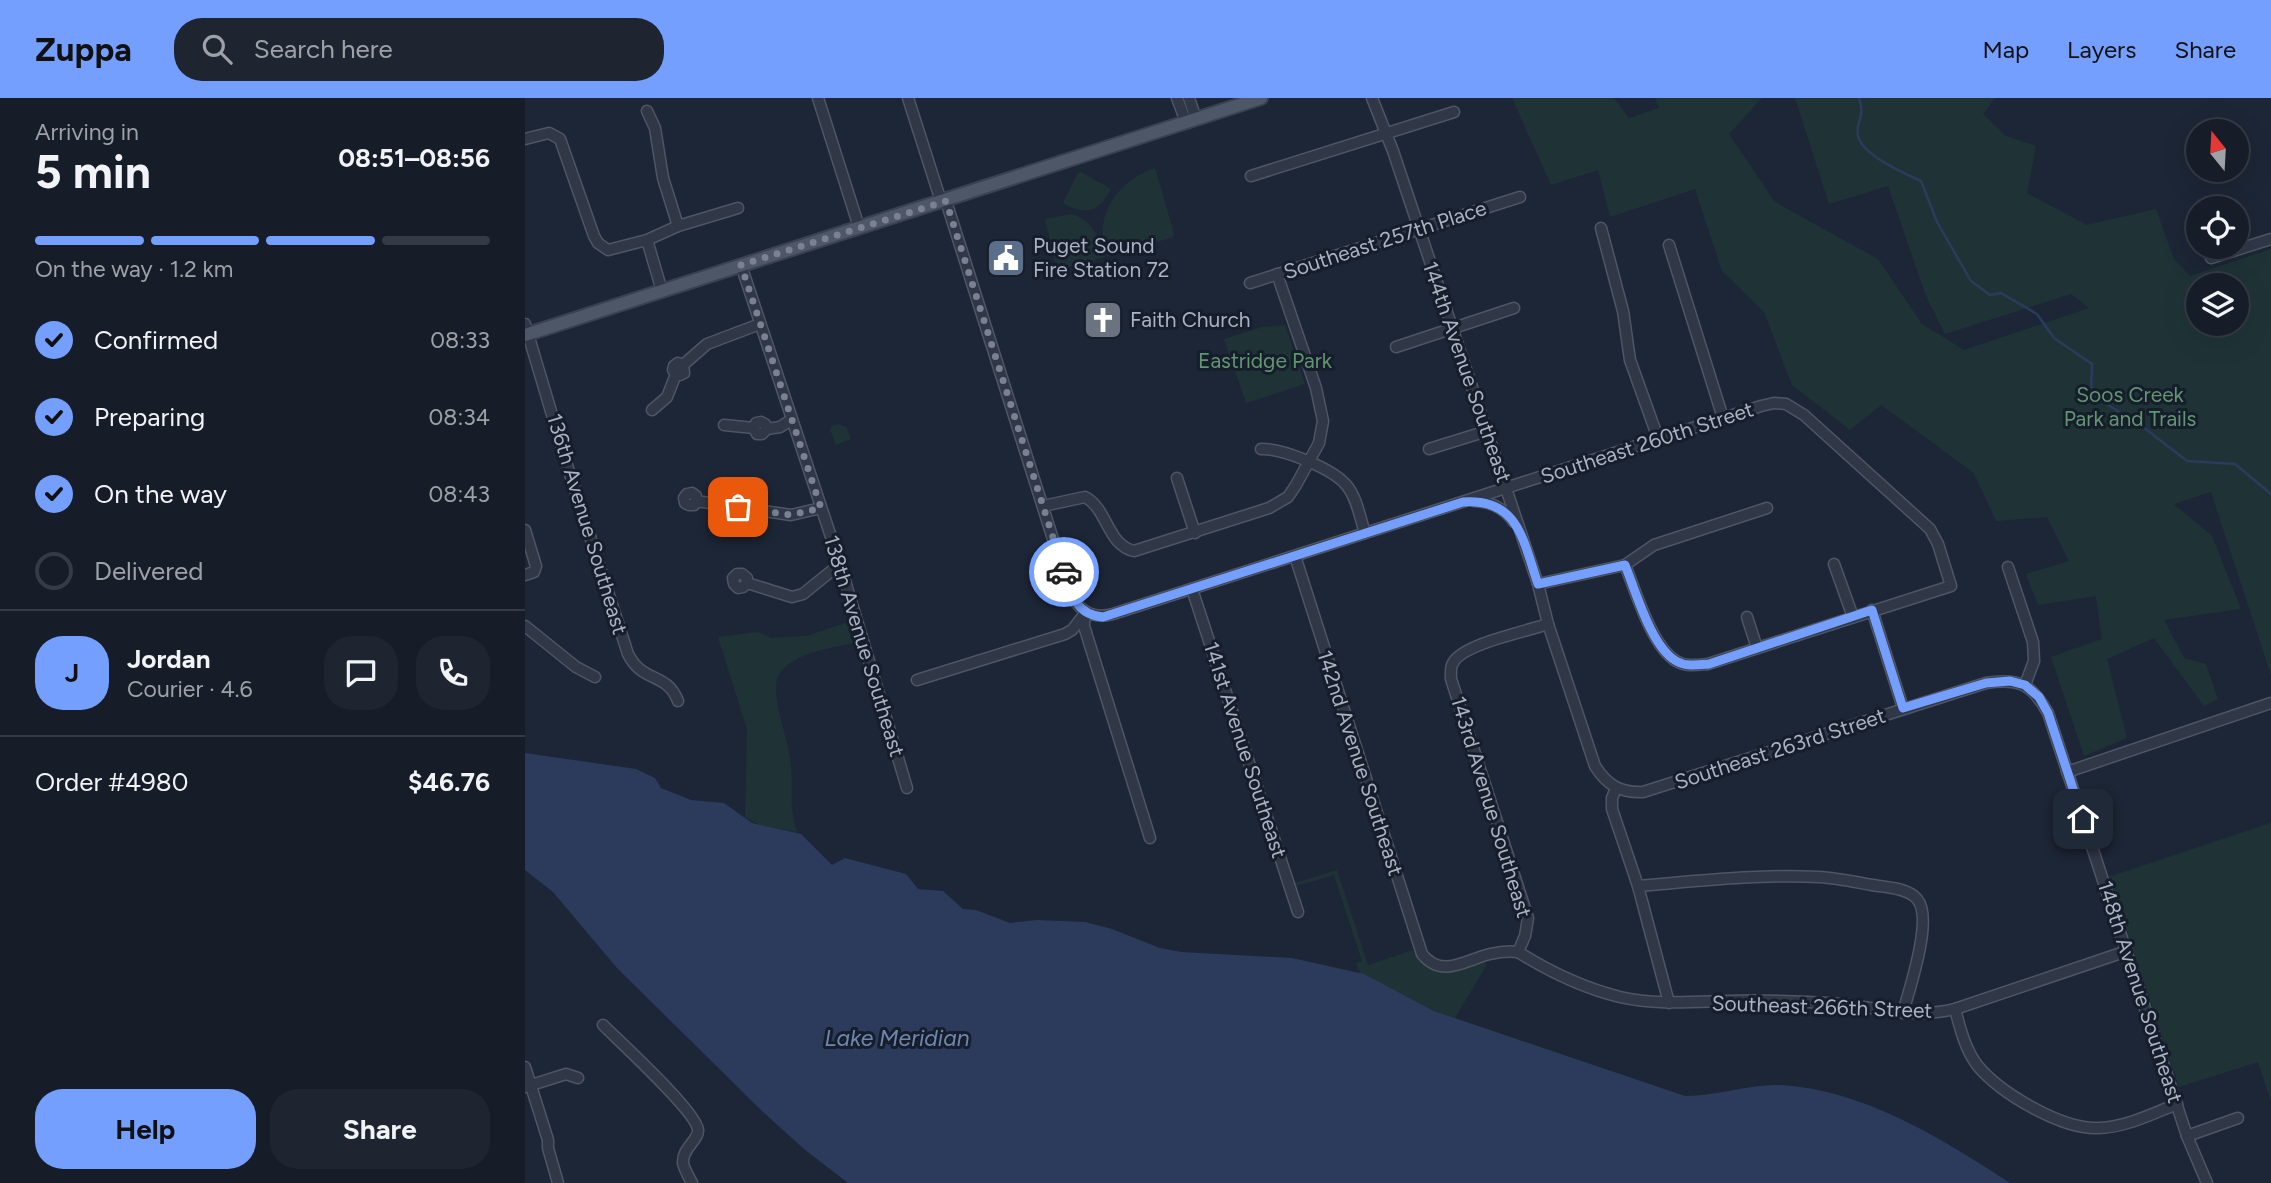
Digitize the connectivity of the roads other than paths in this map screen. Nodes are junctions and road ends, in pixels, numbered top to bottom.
1 (818, 98) edge
2 (908, 98) edge
3 (1177, 98) edge
4 (1189, 98) edge
5 (1261, 98) edge
6 (1372, 98) edge
7 (647, 111) dead end
8 (1454, 112) dead end
9 (1191, 121) junction
10 (1387, 133) junction
11 (525, 139) edge
12 (1251, 176) dead end
13 (1520, 197) dead end
14 (946, 201) junction
15 (738, 208) dead end
16 (678, 226) junction
17 (859, 227) junction
18 (1601, 228) dead end
19 (1419, 230) junction
20 (2271, 239) edge
21 (647, 240) junction
22 (1669, 245) dead end
23 (2249, 246) edge
24 (741, 265) junction
25 (1277, 274) junction
26 (1250, 283) dead end
27 (662, 291) junction
28 (1514, 309) dead end
29 (760, 324) junction
30 (1453, 328) junction
31 (526, 331) edge
32 (1396, 347) dead end
33 (652, 411) dead end
34 (1723, 418) junction
35 (791, 420) junction
36 (724, 425) dead end
37 (1486, 431) junction
38 (1658, 438) junction
39 (1261, 449) dead end
40 (1429, 449) dead end
41 (1308, 463) junction
42 (1177, 478) dead end
43 (1506, 488) junction
44 (697, 500) dead end
45 (1463, 502) junction
46 (1043, 506) junction
47 (821, 508) junction
48 (1767, 508) dead end
49 (525, 530) edge
50 (1520, 530) junction
51 (1195, 533) junction
52 (1365, 533) junction
53 (1295, 556) junction
54 (840, 564) junction
55 (1834, 564) dead end
56 (1625, 565) junction
57 (2008, 567) dead end
58 (525, 575) edge
59 (747, 583) dead end
60 (1538, 584) junction
61 (1192, 589) junction
62 (1872, 610) junction
63 (1085, 612) junction
64 (1747, 617) dead end
65 (1853, 617) junction
66 (1548, 624) junction
67 (525, 626) edge
68 (1757, 648) junction
69 (595, 677) dead end
70 (917, 680) dead end
71 (2025, 685) junction
72 (678, 701) dead end
73 (2271, 703) edge
74 (1903, 708) junction
75 (2067, 772) junction
76 (907, 788) dead end
77 (1616, 788) junction
78 (1150, 838) dead end
79 (1638, 886) junction
80 (1298, 912) dead end
81 (2127, 951) junction
82 (1518, 952) junction
83 (1669, 1003) junction
84 (1955, 1009) junction
85 (1903, 1013) junction
86 (603, 1024) dead end
87 (525, 1067) edge
88 (578, 1079) dead end
89 (528, 1086) edge
90 (2177, 1104) junction
91 (2238, 1118) dead end
92 (2187, 1136) junction
93 (558, 1183) edge
94 (692, 1183) edge
95 (2207, 1183) edge

1 - 17 street
2 - 14 street
3 - 9 street
4 - 9 street
5 - 9 main road
6 - 10 street, 144th Avenue Southeast
7 - 16 street
8 - 10 street
9 - 14 main road
10 - 12 street
10 - 19 street, 144th Avenue Southeast
11 - 21 street
13 - 19 street, Southeast 257th Place
14 - 17 main road
14 - 46 street
15 - 16 street
16 - 21 street
17 - 24 main road
18 - 38 street
19 - 25 street, Southeast 257th Place
19 - 30 street, 144th Avenue Southeast
20 - 23 street
21 - 27 street
22 - 34 street
24 - 27 main road
24 - 29 street, 138th Avenue Southeast
25 - 26 street, Southeast 257th Place
25 - 41 street
27 - 31 main road
28 - 30 street
29 - 33 street
29 - 35 street, 138th Avenue Southeast
30 - 32 street
30 - 37 street, 144th Avenue Southeast
31 - 72 street, 136th Avenue Southeast
34 - 38 street, Southeast 260th Street
34 - 62 street, Southeast 260th Street
35 - 36 street
35 - 47 street, 138th Avenue Southeast
37 - 40 street
37 - 43 street, 144th Avenue Southeast
38 - 43 street, Southeast 260th Street
39 - 41 street
41 - 51 street
41 - 52 street
42 - 51 street
43 - 45 street, Southeast 260th Street
43 - 50 street, 144th Avenue Southeast
44 - 47 street
45 - 50 street
45 - 52 street, Southeast 260th Street
46 - 51 street
46 - 63 street
47 - 54 street, 138th Avenue Southeast
48 - 56 street
49 - 58 street
50 - 60 street, 144th Avenue Southeast
52 - 53 street, Southeast 260th Street
53 - 61 street, Southeast 260th Street
53 - 82 street, 142nd Avenue Southeast
54 - 59 street
54 - 76 street, 138th Avenue Southeast
55 - 65 street
56 - 60 street
56 - 68 street
57 - 71 street
60 - 66 street, 144th Avenue Southeast
61 - 63 street, Southeast 260th Street
61 - 80 street, 141st Avenue Southeast
62 - 65 street
62 - 74 street
63 - 70 street
63 - 78 street
64 - 68 street
65 - 68 street
66 - 77 street, 144th Avenue Southeast
66 - 82 street, 143rd Avenue Southeast
67 - 69 street
71 - 74 street, Southeast 263rd Street
71 - 75 street, 148th Avenue Southeast
73 - 75 street
74 - 77 street, Southeast 263rd Street
75 - 81 street, 148th Avenue Southeast
77 - 79 street
79 - 83 street
79 - 85 street
81 - 84 street, Southeast 266th Street
81 - 90 street, 148th Avenue Southeast
82 - 83 street, Southeast 266th Street
83 - 85 street, Southeast 266th Street
84 - 85 street, Southeast 266th Street
84 - 90 street
86 - 94 street
87 - 89 street
88 - 89 street
89 - 93 street
90 - 92 street, 148th Avenue Southeast
91 - 92 street
92 - 95 street, 148th Avenue Southeast

